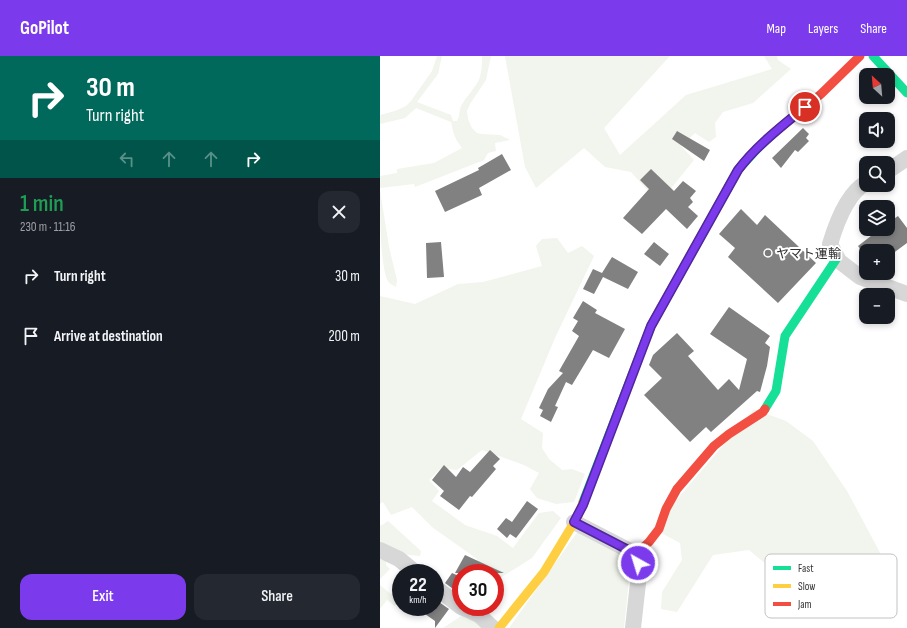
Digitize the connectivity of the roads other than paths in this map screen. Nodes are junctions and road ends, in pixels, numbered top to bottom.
1 (860, 56) edge
2 (873, 56) edge
3 (907, 93) edge
4 (907, 158) edge
5 (895, 166) edge
6 (859, 188) edge
7 (837, 258) junction
8 (907, 294) edge
9 (574, 522) junction
10 (380, 550) edge
11 (636, 554) junction
12 (404, 564) edge
13 (444, 594) edge
14 (452, 600) edge
15 (480, 616) edge
16 (492, 628) edge
17 (499, 628) edge
18 (633, 628) edge

1 - 9 street
2 - 3 street
4 - 5 street
6 - 7 street
7 - 8 street
7 - 11 street
9 - 11 street
9 - 17 street
10 - 12 street
11 - 18 street
13 - 14 street
15 - 16 street

